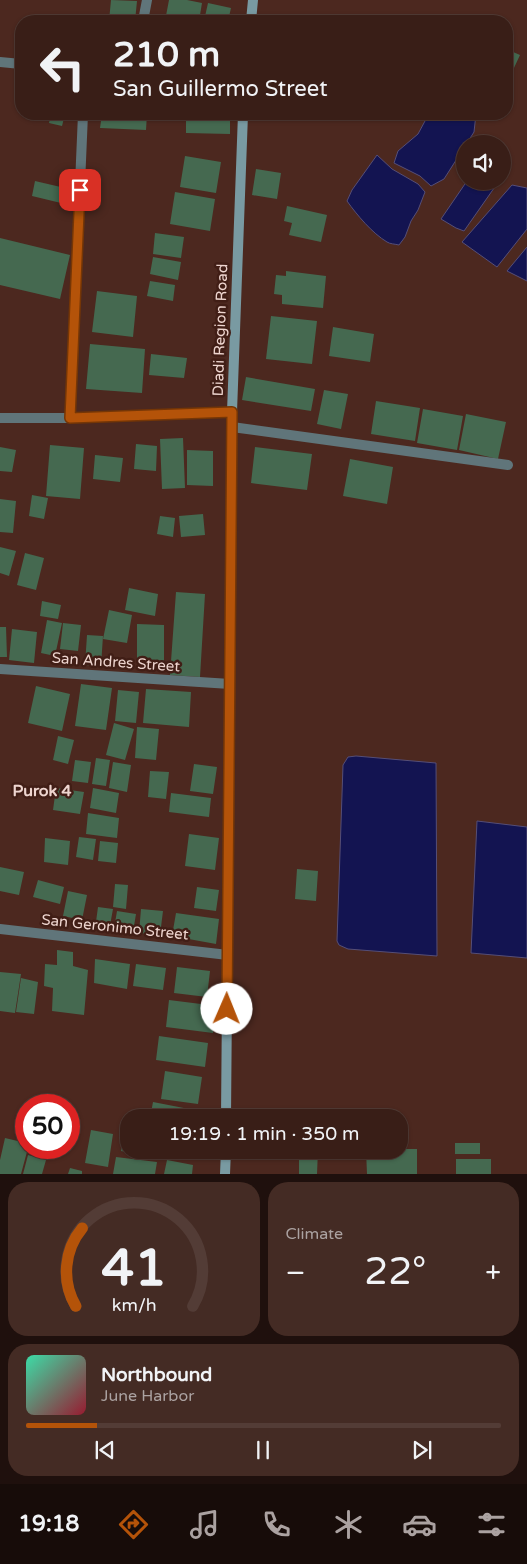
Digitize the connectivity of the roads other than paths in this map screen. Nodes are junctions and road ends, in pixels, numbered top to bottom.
1 (147, 0) edge
2 (253, 0) edge
3 (144, 15) edge
4 (252, 15) edge
5 (0, 62) edge
6 (15, 63) edge
7 (83, 120) edge
8 (244, 120) edge
9 (232, 412) junction
10 (0, 418) edge
11 (70, 418) junction
12 (232, 427) junction
13 (508, 465) dead end
14 (0, 669) edge
15 (230, 684) junction
16 (0, 929) edge
17 (228, 955) junction
18 (226, 1109) edge
19 (226, 1159) edge
20 (225, 1174) edge

1 - 3 street
2 - 4 main road
5 - 6 street
7 - 11 street
8 - 9 main road, Diadi Region Road
9 - 11 street
9 - 12 main road, Diadi Region Road
10 - 11 street
12 - 13 street
12 - 15 main road, Diadi Region Road
14 - 15 street, San Andres Street
15 - 17 main road, Diadi Region Road
16 - 17 street, San Geronimo Street
17 - 18 main road, Diadi Region Road
19 - 20 main road

